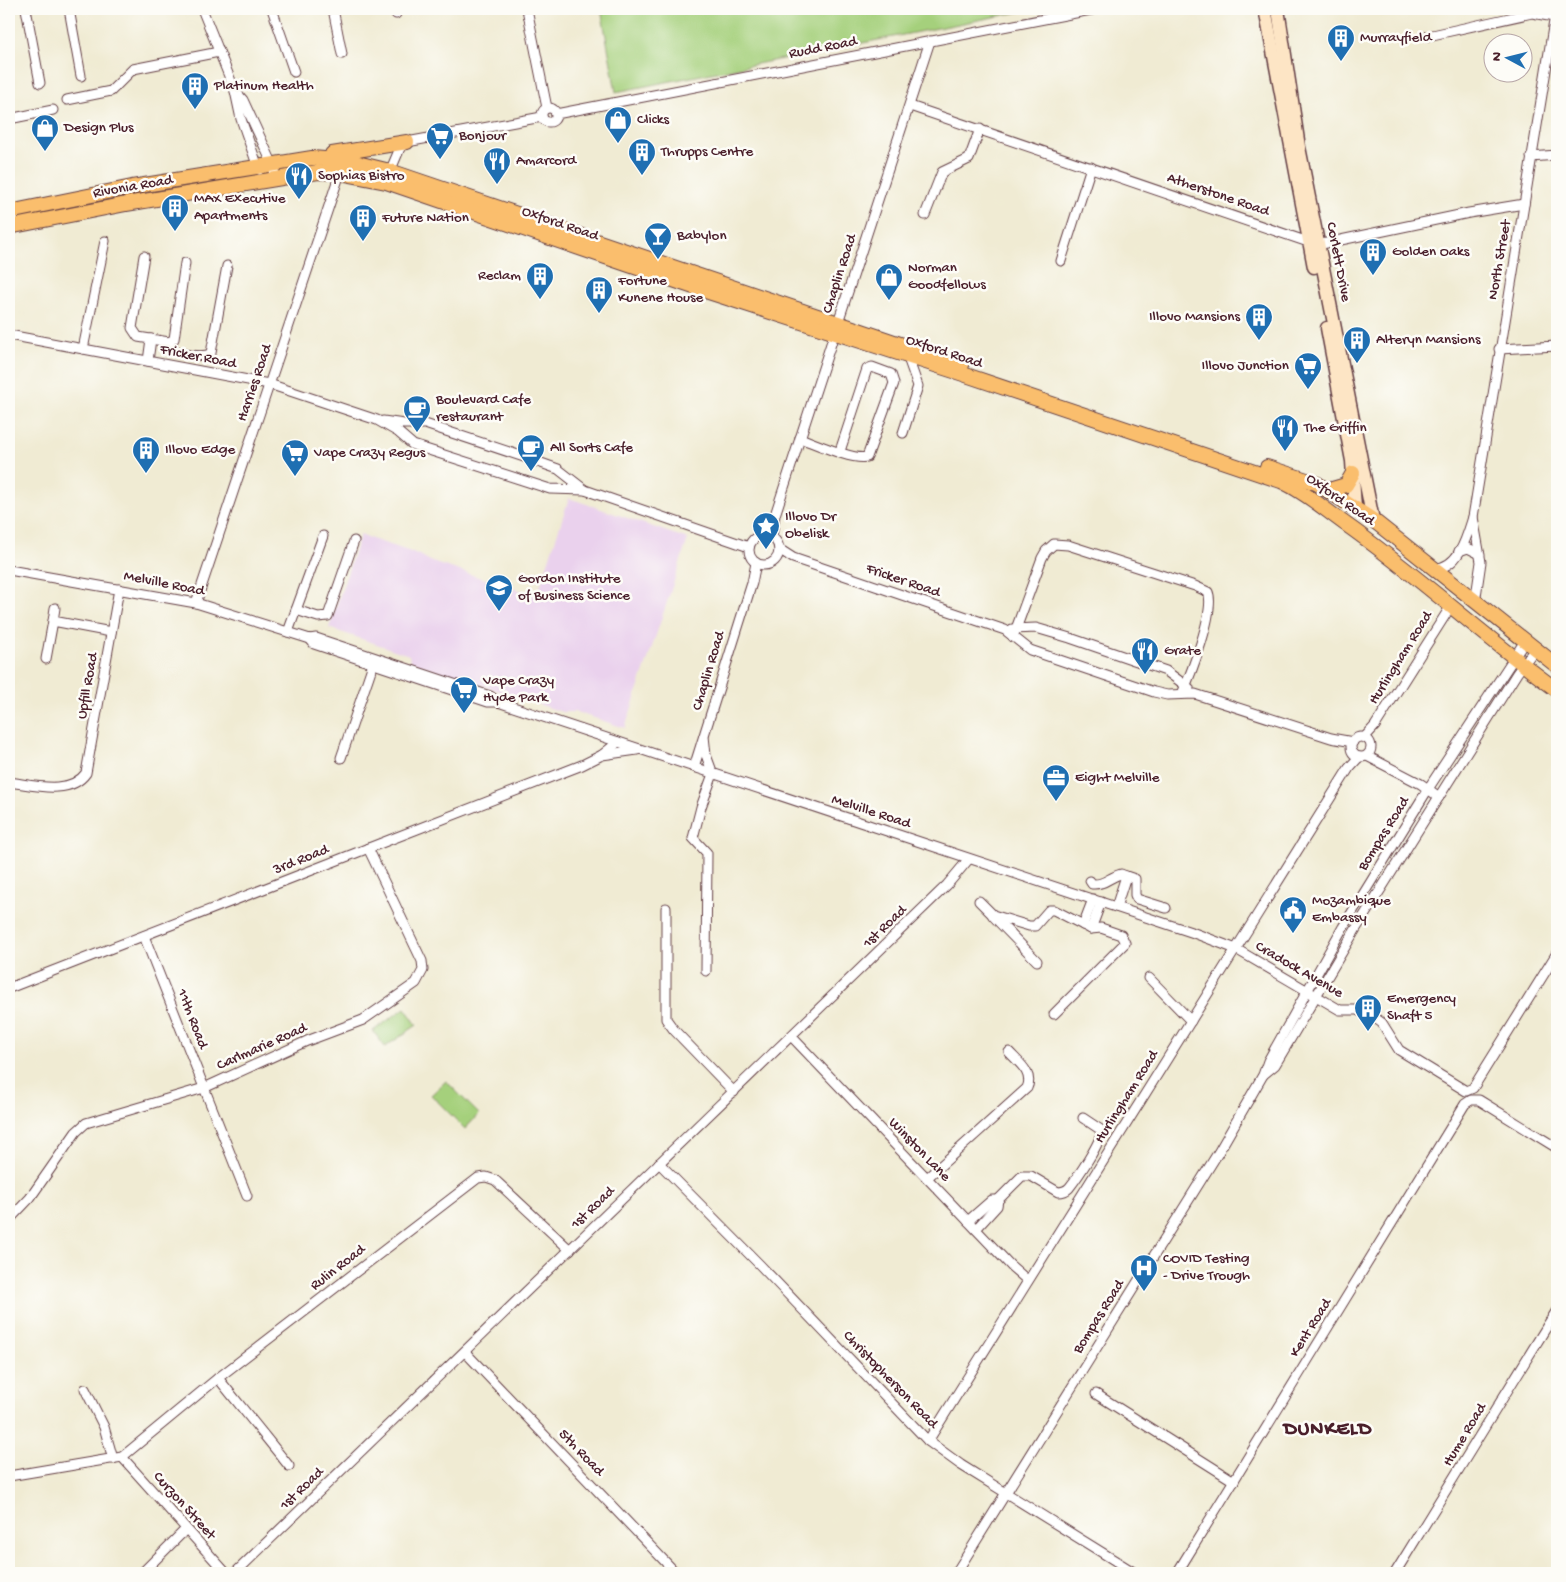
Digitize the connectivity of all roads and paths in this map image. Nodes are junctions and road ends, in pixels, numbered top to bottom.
1 (26, 9) edge
2 (69, 9) edge
3 (202, 9) edge
4 (272, 9) edge
5 (333, 9) edge
6 (528, 9) edge
7 (1096, 9) edge
8 (1265, 9) edge
9 (1278, 9) edge
10 (1555, 13) edge
11 (1428, 36) dead end
12 (930, 41) junction
13 (218, 52) junction
14 (342, 54) dead end
15 (294, 72) dead end
16 (81, 76) dead end
17 (40, 82) dead end
18 (235, 91) junction
19 (67, 100) dead end
20 (910, 106) junction
21 (548, 108) junction
22 (53, 110) dead end
23 (556, 114) junction
24 (542, 117) junction
25 (9, 119) edge
26 (980, 130) junction
27 (407, 142) junction
28 (1557, 155) edge
29 (1531, 156) junction
30 (312, 158) junction
31 (273, 164) junction
32 (258, 167) junction
33 (1091, 167) junction
34 (340, 173) junction
35 (388, 177) junction
36 (269, 181) junction
37 (9, 196) edge
38 (1524, 204) junction
39 (10, 211) edge
40 (925, 215) dead end
41 (12, 227) edge
42 (105, 241) dead end
43 (1312, 243) junction
44 (144, 256) dead end
45 (1061, 260) dead end
46 (185, 263) dead end
47 (227, 266) dead end
48 (836, 328) junction
49 (9, 335) edge
50 (151, 340) junction
51 (169, 342) junction
52 (1557, 346) edge
53 (83, 349) junction
54 (1499, 349) junction
55 (908, 358) junction
56 (148, 361) junction
57 (269, 384) junction
58 (378, 420) junction
59 (903, 433) dead end
60 (800, 438) junction
61 (840, 451) junction
62 (1354, 473) junction
63 (585, 490) junction
64 (1329, 490) junction
65 (1355, 508) junction
66 (1473, 517) junction
67 (1373, 520) junction
68 (323, 536) dead end
69 (767, 536) junction
70 (1366, 538) junction
71 (354, 541) dead end
72 (750, 544) junction
73 (1459, 551) junction
74 (778, 553) junction
75 (1480, 554) junction
76 (759, 564) junction
77 (1435, 568) junction
78 (9, 570) edge
79 (119, 589) junction
80 (1475, 602) junction
81 (196, 603) junction
82 (1451, 606) junction
83 (55, 608) dead end
84 (296, 610) junction
85 (53, 621) junction
86 (111, 632) junction
87 (288, 632) junction
88 (1014, 633) junction
89 (310, 639) junction
90 (1530, 645) junction
91 (46, 659) dead end
92 (1518, 661) junction
93 (373, 664) junction
94 (1557, 666) edge
95 (1186, 685) junction
96 (1557, 690) edge
97 (1182, 694) junction
98 (1195, 694) junction
99 (498, 702) junction
100 (704, 736) junction
101 (618, 742) junction
102 (1361, 748) junction
103 (639, 750) junction
104 (602, 755) junction
105 (341, 758) dead end
106 (694, 768) junction
107 (713, 774) junction
108 (9, 782) edge
109 (1428, 789) junction
110 (1439, 797) junction
111 (368, 848) junction
112 (968, 860) junction
113 (1126, 876) junction
114 (1090, 881) dead end
115 (1097, 900) junction
116 (979, 901) dead end
117 (1116, 907) junction
118 (666, 908) dead end
119 (1166, 908) dead end
120 (993, 916) junction
121 (1087, 927) junction
122 (144, 936) junction
123 (1236, 949) junction
124 (1557, 953) edge
125 (1037, 961) dead end
126 (706, 971) dead end
127 (1149, 978) dead end
128 (9, 988) edge
129 (1306, 991) junction
130 (1316, 996) junction
131 (1054, 1014) dead end
132 (1191, 1022) junction
133 (792, 1037) junction
134 (1009, 1052) dead end
135 (1263, 1075) junction
136 (204, 1088) junction
137 (734, 1092) junction
138 (1470, 1096) junction
139 (1082, 1118) dead end
140 (1557, 1148) edge
141 (659, 1163) junction
142 (927, 1178) junction
143 (247, 1196) dead end
144 (998, 1200) junction
145 (9, 1220) edge
146 (968, 1221) junction
147 (976, 1229) junction
148 (570, 1250) junction
149 (1027, 1280) junction
150 (1557, 1310) edge
151 (465, 1352) junction
152 (218, 1378) junction
153 (85, 1389) dead end
154 (1096, 1394) dead end
155 (928, 1441) junction
156 (117, 1458) junction
157 (289, 1466) dead end
158 (9, 1476) edge
159 (1234, 1481) junction
160 (1006, 1494) junction
161 (186, 1528) junction
162 (142, 1573) edge
163 (226, 1573) edge
164 (234, 1573) edge
165 (676, 1573) edge
166 (956, 1573) edge
167 (1135, 1573) edge
168 (1177, 1573) edge
169 (1395, 1573) edge

1 - 17 street
2 - 16 street
3 - 13 street
4 - 15 street
5 - 14 street
6 - 21 street
7 - 12 street, Rudd Road
8 - 43 main road, Corlett Drive
9 - 43 main road, Corlett Drive
10 - 11 street
10 - 29 street, North Street
12 - 20 street, Chaplin Road
12 - 23 street, Rudd Road
13 - 18 street
13 - 19 street
18 - 31 street
18 - 32 street
20 - 26 street, Atherstone Road
20 - 48 street, Chaplin Road
21 - 23 street
21 - 24 street
22 - 25 street
23 - 24 street
24 - 27 street
26 - 33 street, Atherstone Road
26 - 40 street
27 - 30 main road
27 - 35 street
28 - 29 street
29 - 38 street, North Street
30 - 31 main road, Oxford Road
30 - 35 main road, Oxford Road
31 - 32 main road, Oxford Road
31 - 36 street
32 - 36 street
32 - 39 main road, Rivonia Road
33 - 43 street, Atherstone Road
33 - 45 street
34 - 35 main road, Oxford Road
34 - 36 main road, Oxford Road
34 - 57 street, Harries Road
35 - 48 main road, Oxford Road
36 - 41 main road, Rivonia Road
37 - 39 street
38 - 43 street
38 - 54 street, North Street
39 - 41 street
42 - 53 street
43 - 62 main road, Corlett Drive
43 - 67 main road, Corlett Drive
44 - 50 street
46 - 51 street
47 - 51 street
48 - 55 main road, Oxford Road
48 - 60 street, Chaplin Road
48 - 64 main road, Oxford Road
49 - 53 street, Fricker Road
50 - 51 street
50 - 56 street
52 - 54 street
53 - 56 street, Fricker Road
54 - 66 street, North Street
55 - 59 street
55 - 70 main road, Oxford Road
56 - 57 street, Fricker Road
57 - 58 street, Fricker Road
57 - 81 street, Harries Road
58 - 63 street, Fricker Road
58 - 63 street, Fricker Road
60 - 61 street
60 - 69 street, Chaplin Road
61 - 61 street
62 - 64 main road
62 - 65 main road, Corlett Drive
63 - 72 street, Fricker Road
64 - 65 main road, Oxford Road
65 - 67 main road, Oxford Road
65 - 70 main road
66 - 73 street, North Street
66 - 75 street, North Street
67 - 77 main road, Oxford Road
68 - 84 street
69 - 72 street
69 - 74 street
70 - 82 main road, Oxford Road
71 - 84 street
72 - 76 street
73 - 75 street
73 - 77 street, North Street
74 - 76 street
74 - 88 street, Fricker Road
75 - 80 street, North Street
76 - 100 street, Chaplin Road
77 - 80 main road, Oxford Road
78 - 79 street, Melville Road
79 - 81 street, Melville Road
79 - 86 street, Upfill Road
80 - 90 main road, Oxford Road
81 - 87 street, Melville Road
82 - 92 main road, Oxford Road
82 - 102 street, Hurlingham Road
83 - 85 street
84 - 87 street
85 - 86 street
85 - 91 street
86 - 108 street, Upfill Road
87 - 89 street, Melville Road
88 - 95 street, Fricker Road
88 - 95 street
88 - 97 street, Fricker Road
89 - 93 street, Melville Road
89 - 99 street, Melville Road
90 - 92 street, Bompas Road
90 - 92 street, Bompas Road
90 - 94 main road, Oxford Road
92 - 96 main road, Oxford Road
92 - 109 street, Bompas Road
92 - 110 street, Bompas Road
93 - 99 street, Melville Road
93 - 105 street
95 - 97 street
95 - 98 street, Fricker Road
97 - 98 street, Fricker Road
98 - 102 street, Fricker Road
99 - 101 street, Melville Road
100 - 106 street, Chaplin Road
100 - 107 street
101 - 103 street, Melville Road
101 - 104 street, 3rd Road
102 - 109 street, Fricker Road
102 - 123 street, Hurlingham Road
103 - 104 street, 3rd Road
103 - 106 street, Melville Road
104 - 111 street, 3rd Road
106 - 107 street, Melville Road
107 - 112 street, Melville Road
107 - 126 street
109 - 110 street, Fricker Road
109 - 129 street, Bompas Road
110 - 130 street, Bompas Road
111 - 122 street, 3rd Road
111 - 136 street, Carlmarie Road
112 - 115 street, Melville Road
112 - 133 street, 1st Road
113 - 114 street
113 - 117 street
113 - 119 street
115 - 117 street, Melville Road
115 - 121 street
116 - 120 street
117 - 123 street, Melville Road
118 - 137 street
120 - 121 street
120 - 125 street
121 - 131 street
122 - 128 street, 3rd Road
122 - 136 street, 11th Road
123 - 129 street, Cradock Avenue
123 - 132 street, Hurlingham Road
124 - 138 street, Kent Road
127 - 132 street
129 - 130 street, Cradock Avenue
129 - 135 street, Bompas Road
130 - 135 street, Bompas Road
130 - 138 street, Cradock Avenue
132 - 149 street, Hurlingham Road
133 - 137 street, 1st Road
133 - 142 street, Winston Lane
134 - 142 street
135 - 160 street, Bompas Road
136 - 143 street, 11th Road
136 - 145 street, Carlmarie Road
137 - 141 street, 1st Road
138 - 140 street, Cradock Avenue
138 - 159 street, Kent Road
139 - 144 street
141 - 148 street, 1st Road
141 - 155 street, Christopherson Road
142 - 146 street, Winston Lane
144 - 146 street
144 - 147 street
146 - 147 street, Winston Lane
147 - 149 street, Winston Lane
148 - 151 street, 1st Road
148 - 152 street, Rulin Road
149 - 155 street, Hurlingham Road
150 - 169 street, Hume Road
151 - 164 street, 1st Road
151 - 165 street, 5th Road
152 - 156 street, Rulin Road
152 - 157 street
153 - 156 street
154 - 159 street
155 - 160 street, Christopherson Road
156 - 158 street
156 - 161 street, Curzon Street
159 - 168 street, Kent Road
160 - 166 street, Bompas Road
160 - 167 street, Christopherson Road
161 - 162 street
161 - 163 street, Curzon Street

